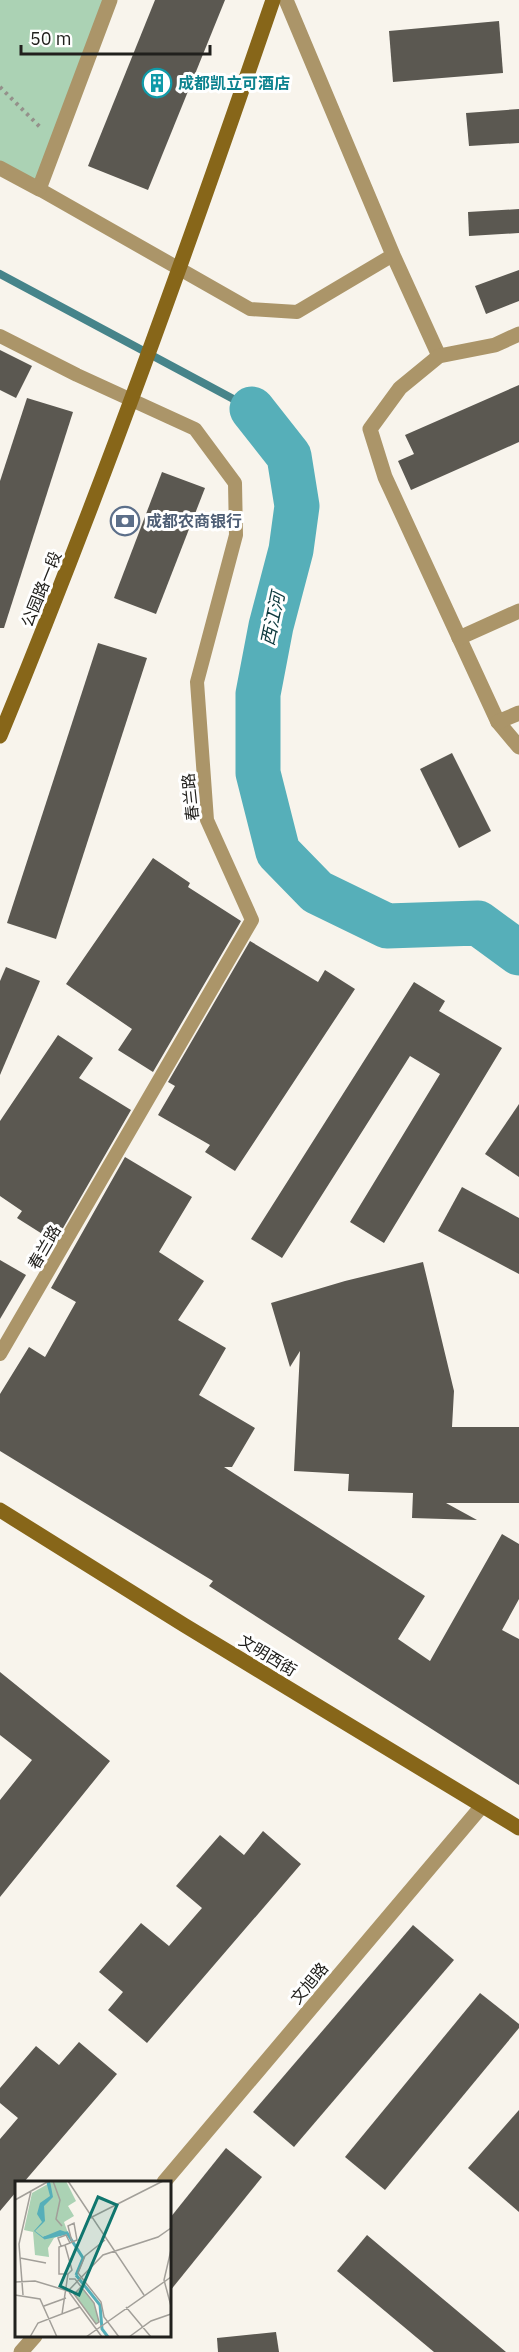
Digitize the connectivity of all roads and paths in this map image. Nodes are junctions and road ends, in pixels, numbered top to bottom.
1 (110, 0) edge
2 (273, 0) edge
3 (286, 0) edge
4 (0, 87) edge
5 (56, 144) junction
6 (0, 168) edge
7 (39, 189) junction
8 (393, 255) junction
9 (519, 334) edge
10 (0, 336) edge
11 (439, 356) junction
12 (519, 611) edge
13 (459, 638) junction
14 (519, 712) edge
15 (498, 722) junction
16 (0, 736) edge
17 (519, 747) edge
18 (0, 1354) edge
19 (0, 1510) edge
20 (482, 1806) junction
21 (519, 1828) edge
22 (165, 2181) edge
23 (34, 2337) edge
24 (21, 2352) edge

1 - 5 street
2 - 16 street, 公园路一段
3 - 8 street
4 - 5 path
5 - 7 street
6 - 7 street
7 - 8 lane
8 - 11 street
9 - 11 street
10 - 18 lane, 春兰路
11 - 13 street
12 - 13 street
13 - 15 street
14 - 15 street
15 - 17 street
19 - 20 street, 文明西街
20 - 21 street, 文明西街
20 - 22 street, 文旭路
23 - 24 street

